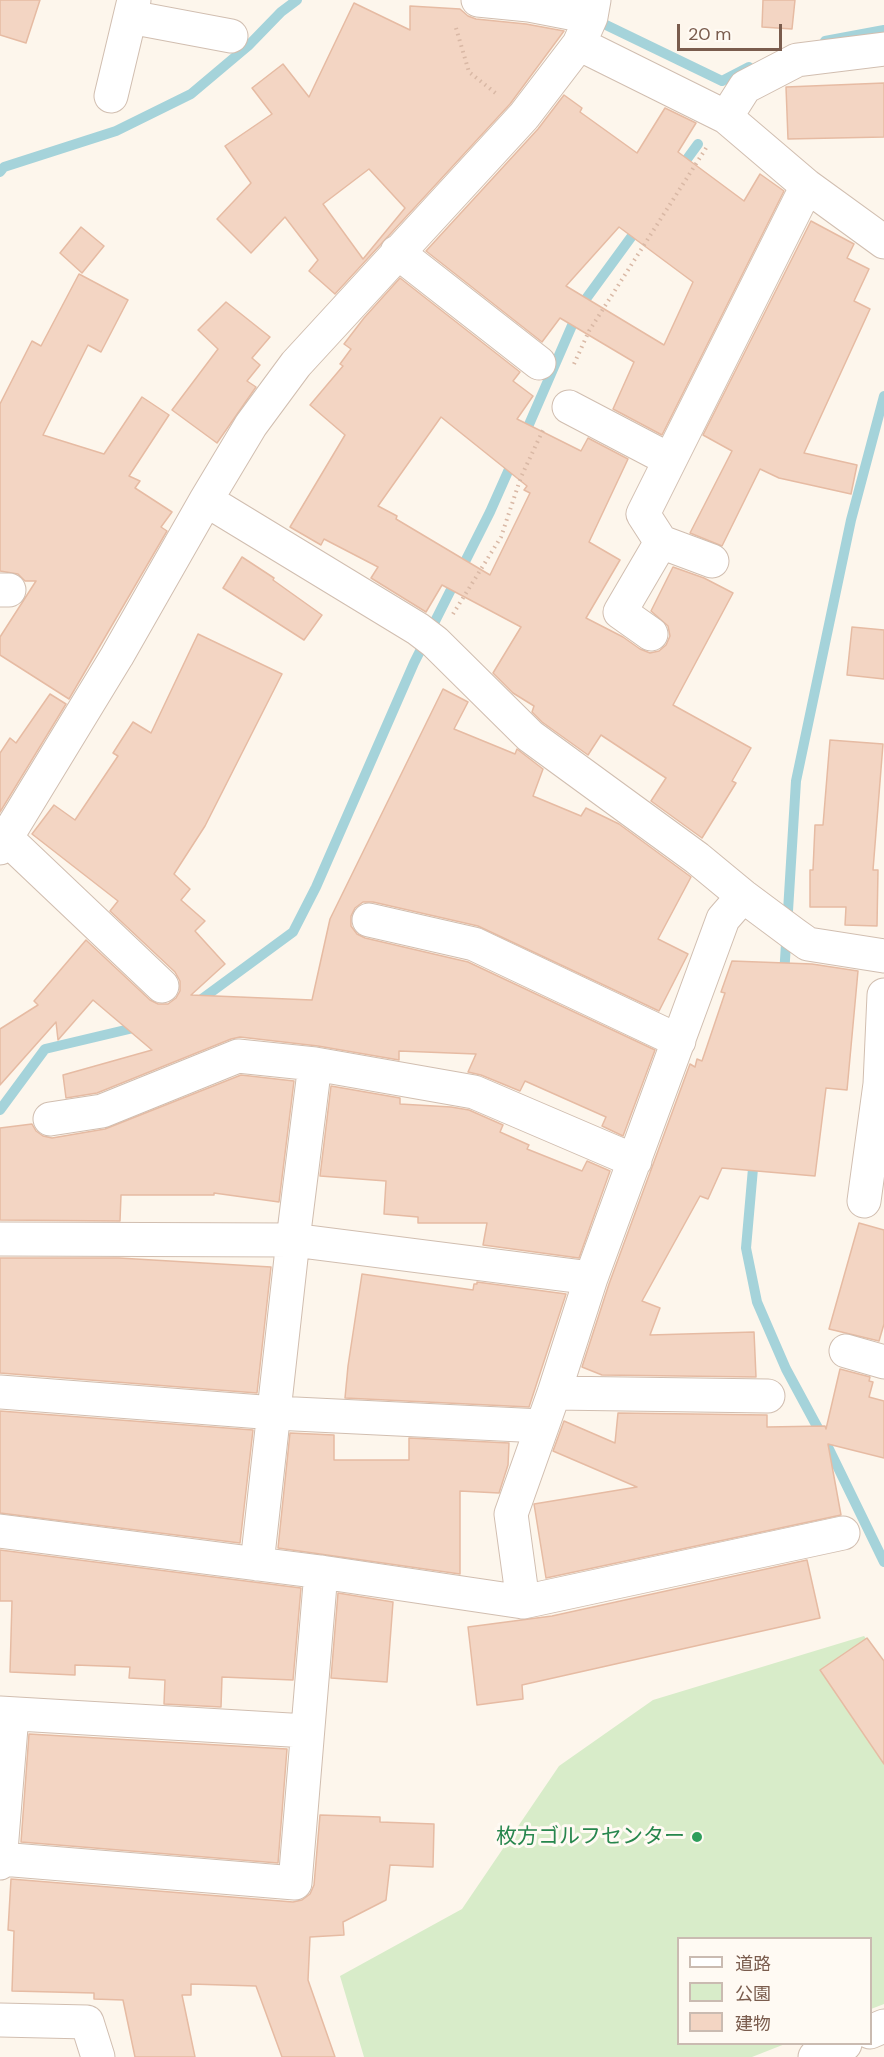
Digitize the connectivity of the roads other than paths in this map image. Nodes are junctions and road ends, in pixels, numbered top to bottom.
1 (132, 9) edge
2 (466, 10) edge
3 (588, 20) edge
4 (231, 36) dead end
5 (884, 49) edge
6 (111, 96) dead end
7 (726, 117) junction
8 (807, 186) junction
9 (884, 242) edge
10 (397, 252) junction
11 (539, 363) dead end
12 (569, 407) dead end
13 (670, 460) junction
14 (206, 500) junction
15 (661, 542) junction
16 (712, 561) dead end
17 (651, 634) dead end
18 (3, 843) edge
19 (743, 896) junction
20 (369, 920) dead end
21 (884, 956) edge
22 (162, 986) dead end
23 (884, 995) edge
24 (679, 1041) junction
25 (315, 1064) junction
26 (50, 1119) dead end
27 (878, 1134) edge
28 (634, 1161) junction
29 (864, 1201) dead end
30 (0, 1239) edge
31 (293, 1240) junction
32 (591, 1278) junction
33 (846, 1351) dead end
34 (884, 1362) edge
35 (0, 1392) edge
36 (554, 1393) junction
37 (768, 1396) dead end
38 (275, 1413) junction
39 (541, 1426) junction
40 (0, 1531) edge
41 (843, 1533) dead end
42 (257, 1564) junction
43 (321, 1572) junction
44 (523, 1602) junction
45 (6, 1714) edge
46 (307, 1731) junction
47 (0, 1860) edge
48 (0, 2020) edge
49 (841, 2045) edge
50 (98, 2057) edge
51 (815, 2057) edge

1 - 4 street
1 - 6 street
2 - 3 street
3 - 7 street
3 - 10 street
5 - 7 street
7 - 8 street
8 - 9 street
8 - 13 street
10 - 11 street
10 - 14 street
12 - 13 street
13 - 15 street
14 - 18 street
14 - 19 street
15 - 16 street
15 - 17 street
18 - 22 street
19 - 21 street
19 - 24 street
20 - 24 street
23 - 27 street
24 - 28 street
25 - 26 street
25 - 28 street
25 - 31 street
27 - 29 street
28 - 32 street
30 - 31 street
31 - 32 street
31 - 38 street
32 - 36 street
33 - 34 street
35 - 38 street
36 - 37 street
36 - 39 street
38 - 39 street
38 - 42 street
39 - 44 street
40 - 42 street
41 - 44 street
42 - 43 street
43 - 44 street
43 - 46 street
45 - 46 street
45 - 47 street
46 - 47 street
48 - 50 street
49 - 51 street

